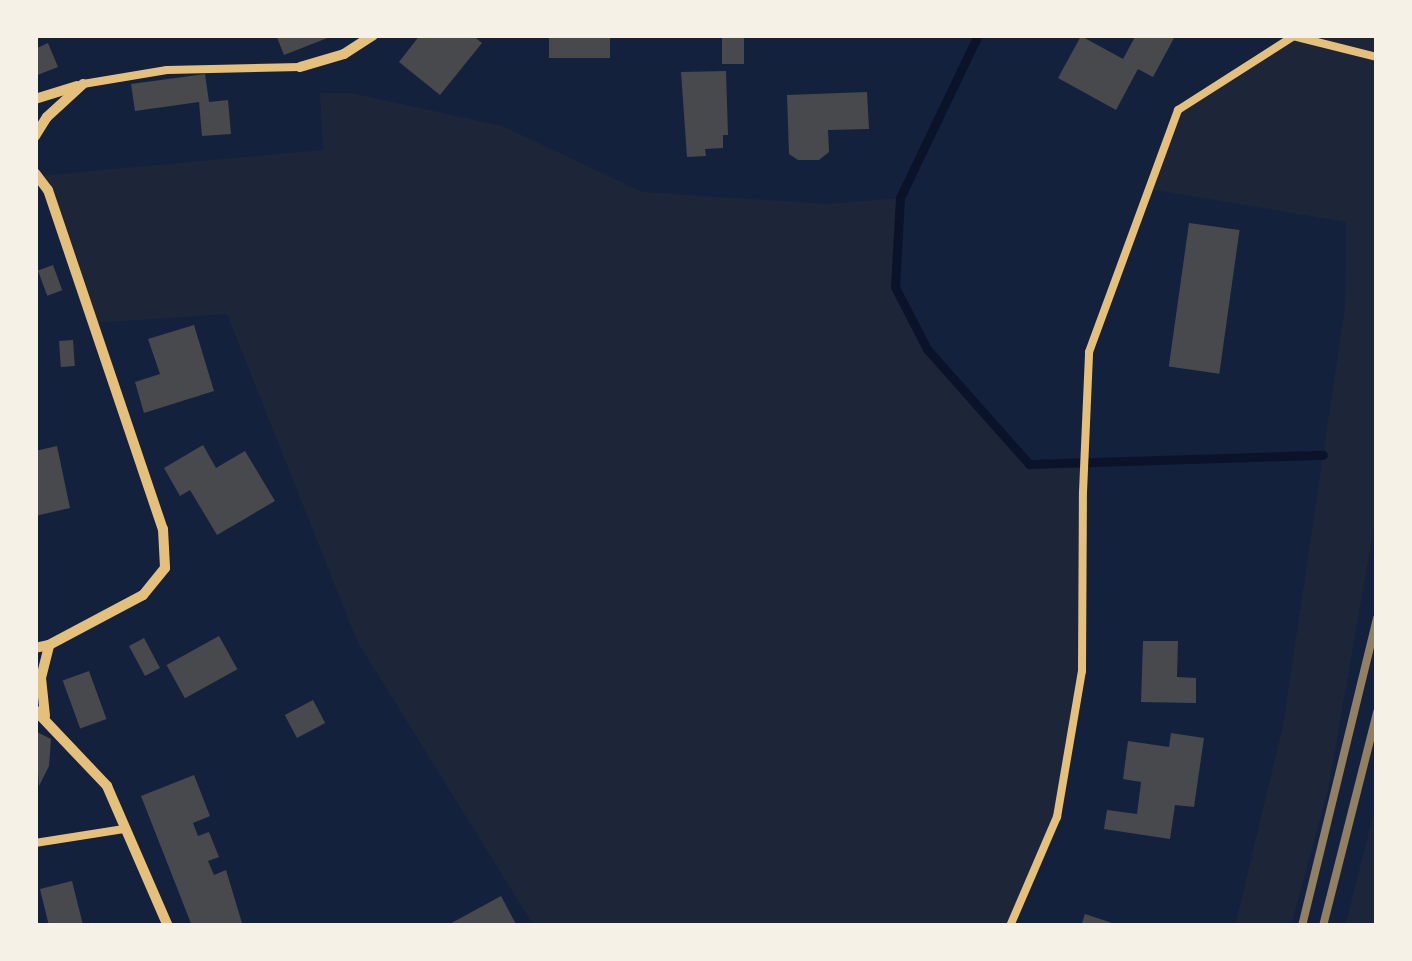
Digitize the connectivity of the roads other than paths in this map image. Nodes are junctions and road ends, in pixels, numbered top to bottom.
1 (373, 35) edge
2 (1290, 36) edge
3 (1377, 57) edge
4 (300, 67) joint
5 (84, 84) junction
6 (35, 98) edge
7 (35, 136) edge
8 (35, 160) edge
9 (37, 174) edge
10 (49, 645) junction
11 (35, 648) edge
12 (40, 713) edge
13 (124, 829) junction
14 (35, 843) edge
15 (168, 926) edge
16 (1010, 926) edge

1 - 4 street
2 - 3 lane
2 - 16 lane
4 - 5 lane
5 - 6 street
5 - 7 street
8 - 9 street
9 - 10 street
10 - 11 street
10 - 12 street
12 - 13 street
13 - 14 lane
13 - 15 street

